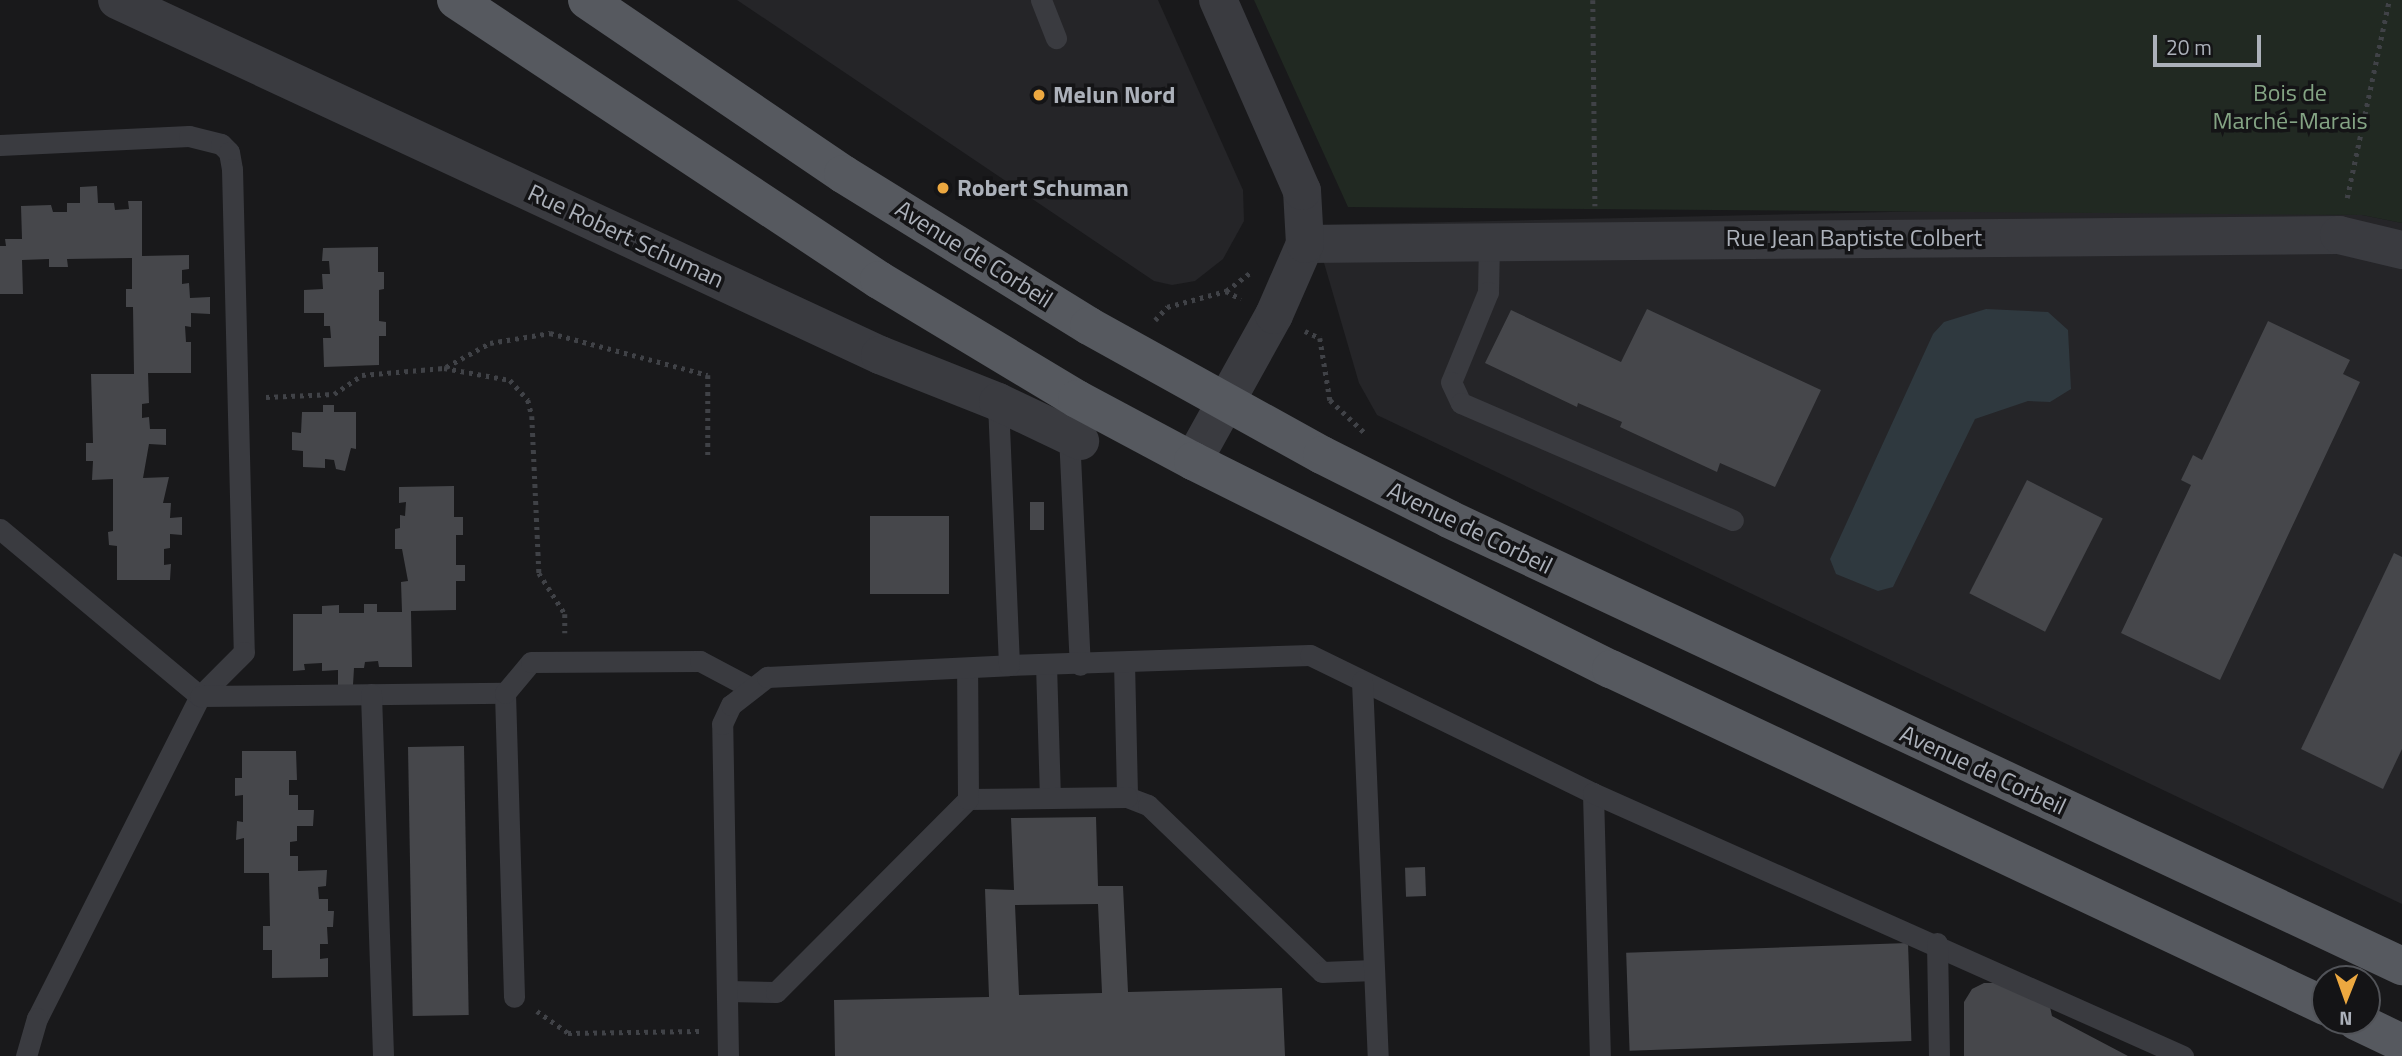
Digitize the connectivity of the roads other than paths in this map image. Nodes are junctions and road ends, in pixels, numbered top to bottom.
1 (117, 0) edge
2 (456, 0) edge
3 (587, 0) edge
4 (1041, 0) edge
5 (1218, 0) edge
6 (181, 14) edge
7 (1056, 38) dead end
8 (0, 145) edge
9 (1489, 242) junction
10 (1305, 244) junction
11 (2402, 250) edge
12 (998, 402) junction
13 (1226, 402) junction
14 (1074, 438) joint
15 (1193, 461) junction
16 (1733, 520) dead end
17 (0, 529) edge
18 (1124, 662) junction
19 (1046, 664) junction
20 (1009, 665) junction
21 (1080, 665) junction
22 (967, 667) junction
23 (1362, 681) junction
24 (749, 687) junction
25 (505, 693) junction
26 (371, 694) junction
27 (200, 696) junction
28 (1593, 793) junction
29 (1050, 797) junction
30 (1127, 797) junction
31 (968, 799) junction
32 (1937, 943) junction
33 (2402, 966) edge
34 (1374, 970) junction
35 (727, 991) junction
36 (514, 997) road end
37 (2311, 999) edge
38 (2381, 1032) edge
39 (2402, 1042) edge
40 (26, 1056) edge
41 (383, 1056) edge
42 (728, 1056) edge
43 (1378, 1056) edge
44 (1600, 1056) edge
45 (1940, 1056) edge
46 (2183, 1056) edge

1 - 6 street, Rue Robert Schuman
2 - 15 main road
3 - 13 main road, Avenue de Corbeil
4 - 7 lane
5 - 10 street
6 - 12 street, Rue Robert Schuman
8 - 27 lane
9 - 10 street, Rue Jean Baptiste Colbert
9 - 11 street, Rue Jean Baptiste Colbert
9 - 16 lane
10 - 13 street
12 - 14 street, Rue Robert Schuman
12 - 20 lane
13 - 15 street
13 - 33 main road, Avenue de Corbeil
14 - 21 lane
15 - 37 main road
17 - 27 lane
18 - 21 lane
18 - 23 lane
18 - 30 lane
19 - 20 lane
19 - 21 lane
19 - 29 lane
20 - 22 lane
22 - 24 lane
22 - 31 lane
23 - 28 lane
23 - 34 lane
24 - 25 lane
24 - 35 lane
25 - 26 lane
25 - 36 lane
26 - 27 lane
26 - 41 lane
27 - 40 lane
28 - 32 lane
28 - 44 lane
29 - 30 lane
29 - 31 lane
30 - 34 lane
31 - 35 lane
32 - 45 lane
32 - 46 lane
34 - 43 lane
35 - 42 lane
38 - 39 main road

